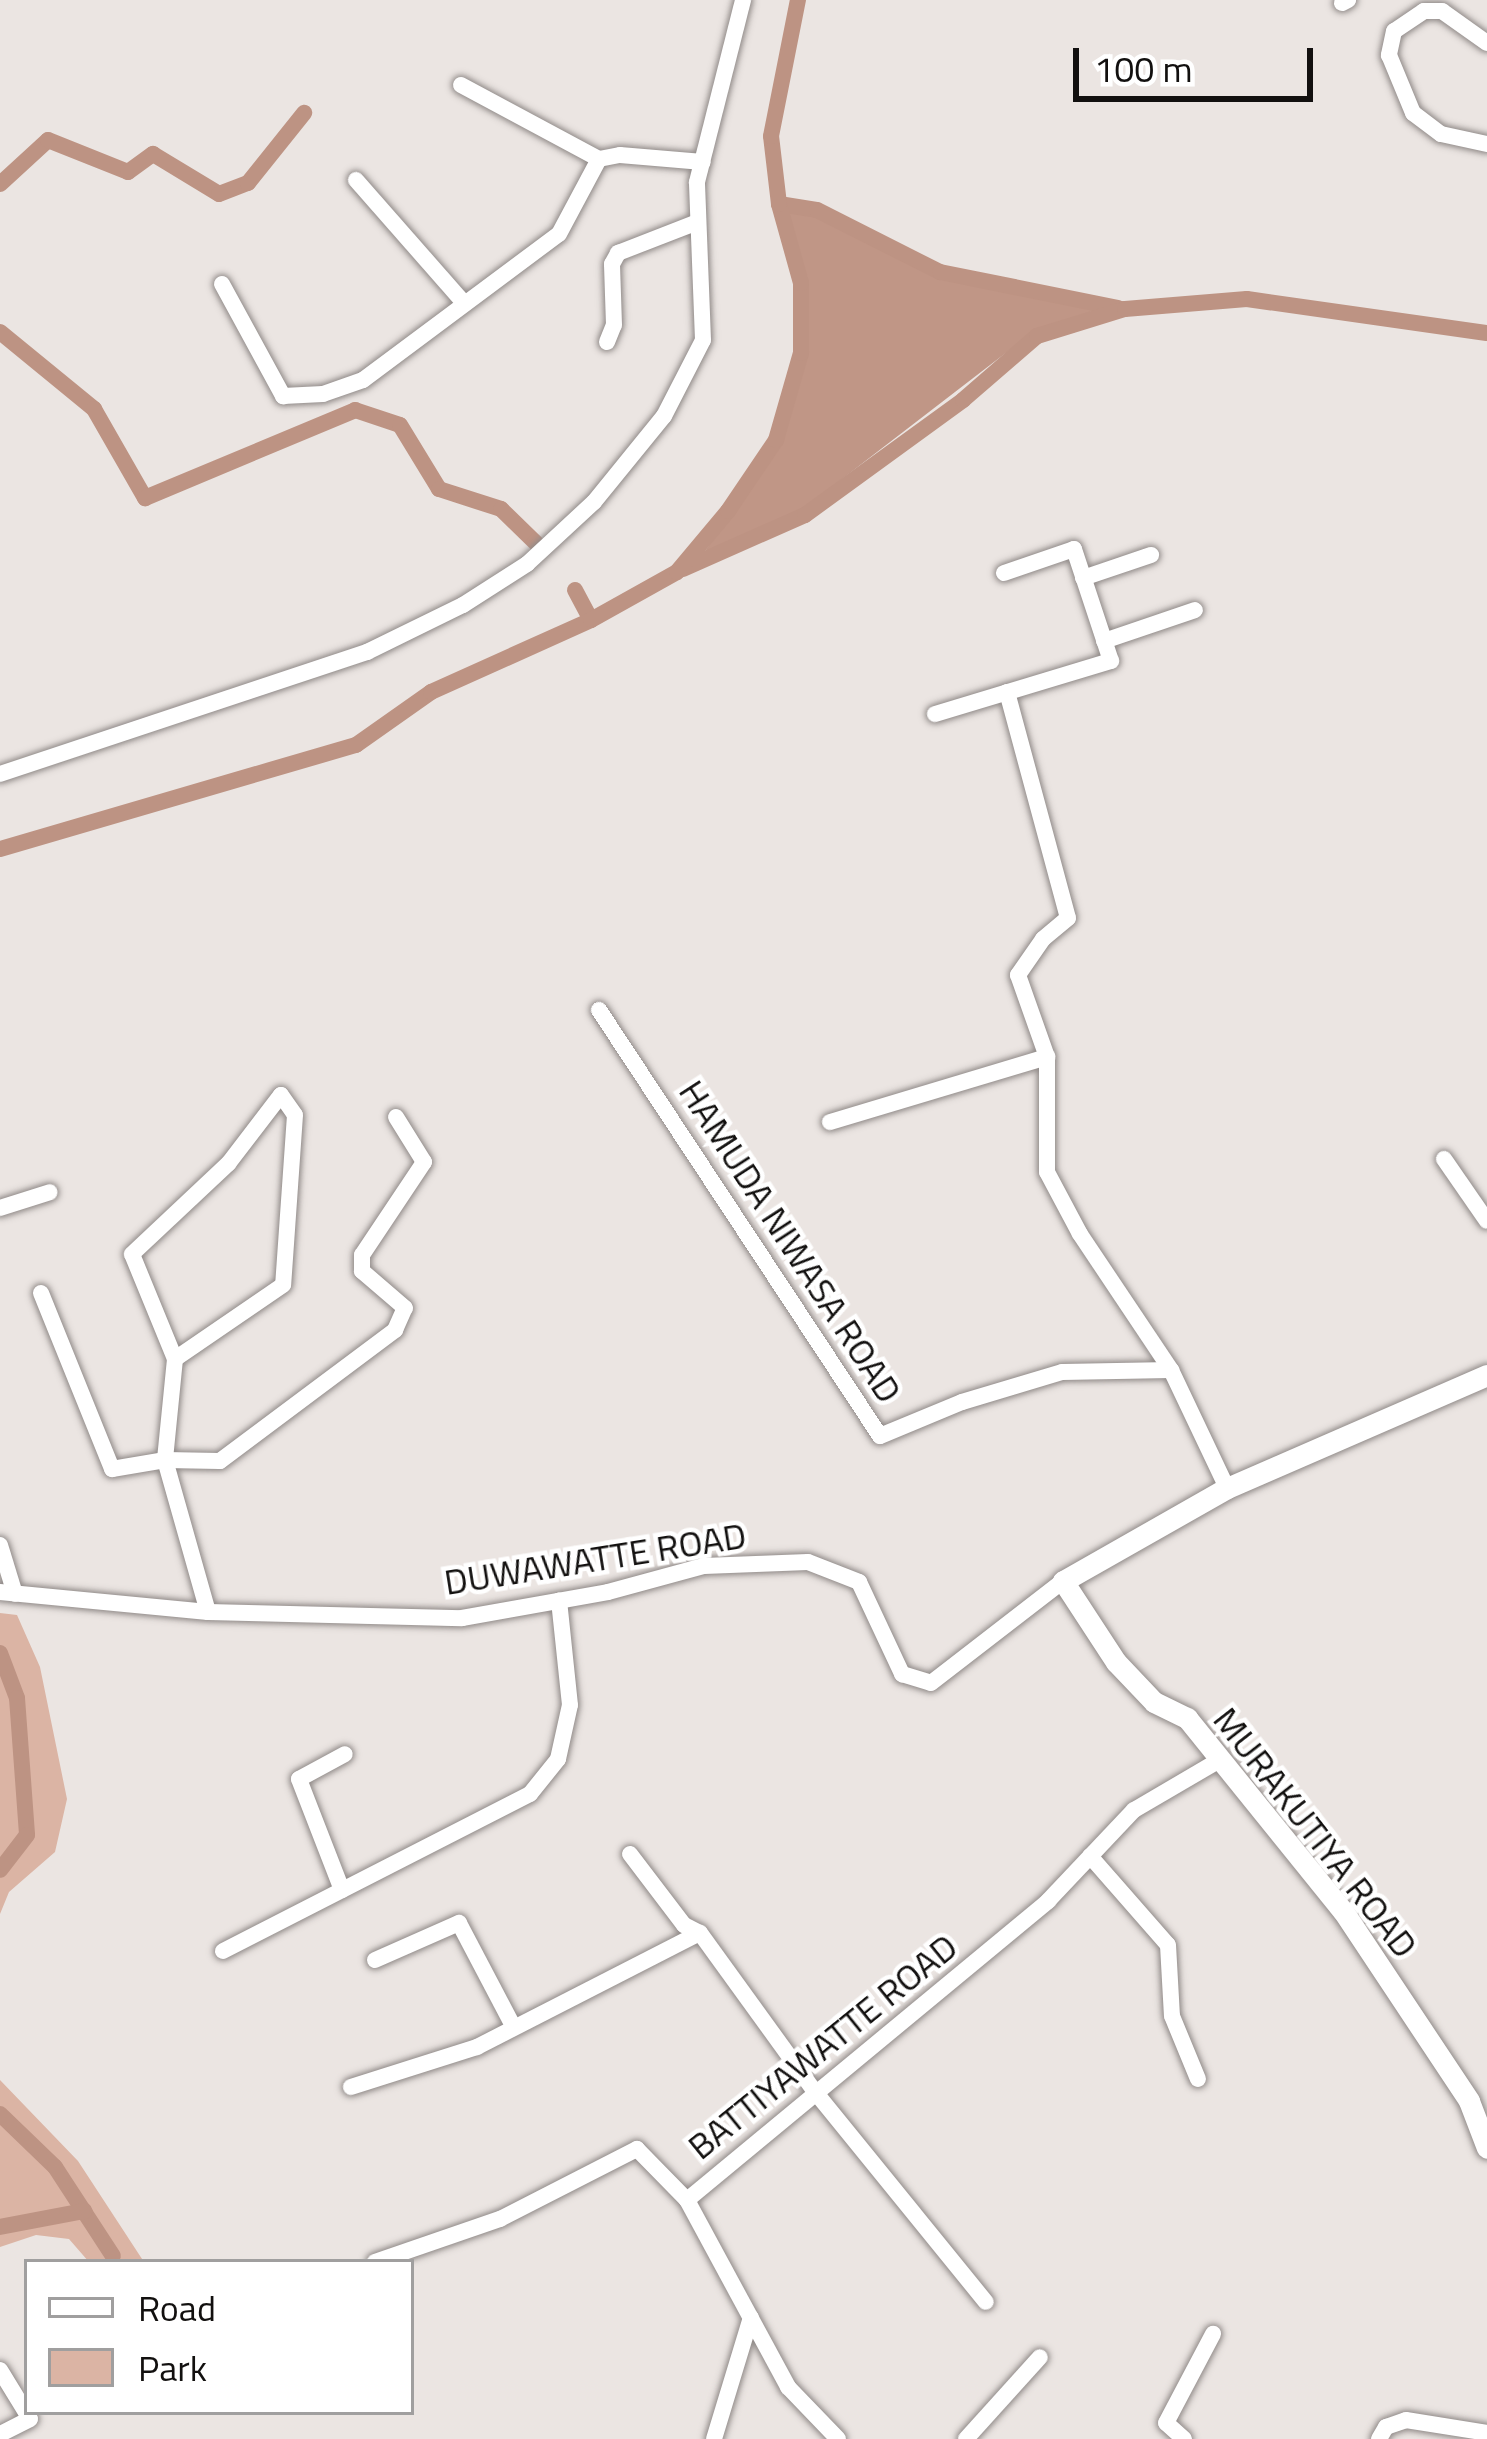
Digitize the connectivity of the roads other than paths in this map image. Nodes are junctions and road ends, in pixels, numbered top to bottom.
1 (743, 0) edge
2 (1487, 43) edge
3 (461, 85) dead end
4 (1487, 144) edge
5 (599, 158) junction
6 (704, 162) junction
7 (356, 180) dead end
8 (695, 223) junction
9 (223, 284) dead end
10 (463, 302) junction
11 (607, 342) dead end
12 (1151, 555) dead end
13 (1004, 573) dead end
14 (1083, 578) junction
15 (1196, 610) dead end
16 (1104, 640) junction
17 (1007, 692) junction
18 (935, 714) dead end
19 (0, 774) edge
20 (599, 1010) dead end
21 (1047, 1057) junction
22 (396, 1117) dead end
23 (830, 1122) dead end
24 (1444, 1159) dead end
25 (50, 1192) dead end
26 (0, 1208) edge
27 (1487, 1221) edge
28 (41, 1293) dead end
29 (175, 1358) junction
30 (1171, 1370) junction
31 (1487, 1375) edge
32 (164, 1460) junction
33 (1227, 1488) junction
34 (0, 1545) edge
35 (1063, 1581) junction
36 (7, 1593) edge
37 (560, 1601) junction
38 (208, 1612) junction
39 (345, 1754) dead end
40 (1218, 1761) junction
41 (630, 1854) dead end
42 (1090, 1856) junction
43 (342, 1890) junction
44 (700, 1933) junction
45 (223, 1951) dead end
46 (375, 1960) dead end
47 (513, 2026) junction
48 (1198, 2079) dead end
49 (351, 2086) dead end
50 (816, 2093) junction
51 (1487, 2148) edge
52 (687, 2200) junction
53 (384, 2259) edge
54 (986, 2302) dead end
55 (752, 2318) junction
56 (1213, 2334) dead end
57 (1040, 2357) dead end
58 (0, 2370) edge
59 (24, 2409) edge
60 (28, 2415) edge
61 (1487, 2433) edge
62 (0, 2434) edge
63 (714, 2439) edge
64 (838, 2439) edge
65 (966, 2439) edge
66 (1184, 2439) edge
67 (1379, 2439) edge

1 - 6 street
2 - 4 street
3 - 5 street
5 - 6 street
5 - 10 street
6 - 8 street
7 - 10 street
8 - 11 street
8 - 19 street
9 - 10 street
12 - 14 street
13 - 14 street
14 - 16 street
15 - 16 street
16 - 17 street
17 - 18 street
17 - 21 street
20 - 30 street, HAMUDA NIWASA ROAD
21 - 23 street
21 - 30 street
22 - 32 street
24 - 27 street
25 - 26 street
28 - 32 street
29 - 29 street
29 - 32 street
30 - 33 street
31 - 33 street, DUWAWATTE ROAD
32 - 38 street
33 - 35 street, DUWAWATTE ROAD
34 - 36 street
35 - 37 street, DUWAWATTE ROAD
35 - 40 street, MURAKUTIYA ROAD
36 - 38 street, DUWAWATTE ROAD
37 - 38 street, DUWAWATTE ROAD
37 - 43 street
39 - 43 street
40 - 42 street, BATTIYAWATTE ROAD
40 - 51 street, MURAKUTIYA ROAD
41 - 44 street
42 - 48 street
42 - 50 street, BATTIYAWATTE ROAD
43 - 45 street
44 - 47 street
44 - 50 street
46 - 47 street
47 - 49 street
50 - 52 street, BATTIYAWATTE ROAD
50 - 54 street
52 - 53 street, BATTIYAWATTE ROAD
52 - 55 street
55 - 63 street
55 - 64 street
56 - 66 street
57 - 65 street
58 - 59 street
60 - 62 street
61 - 67 street

